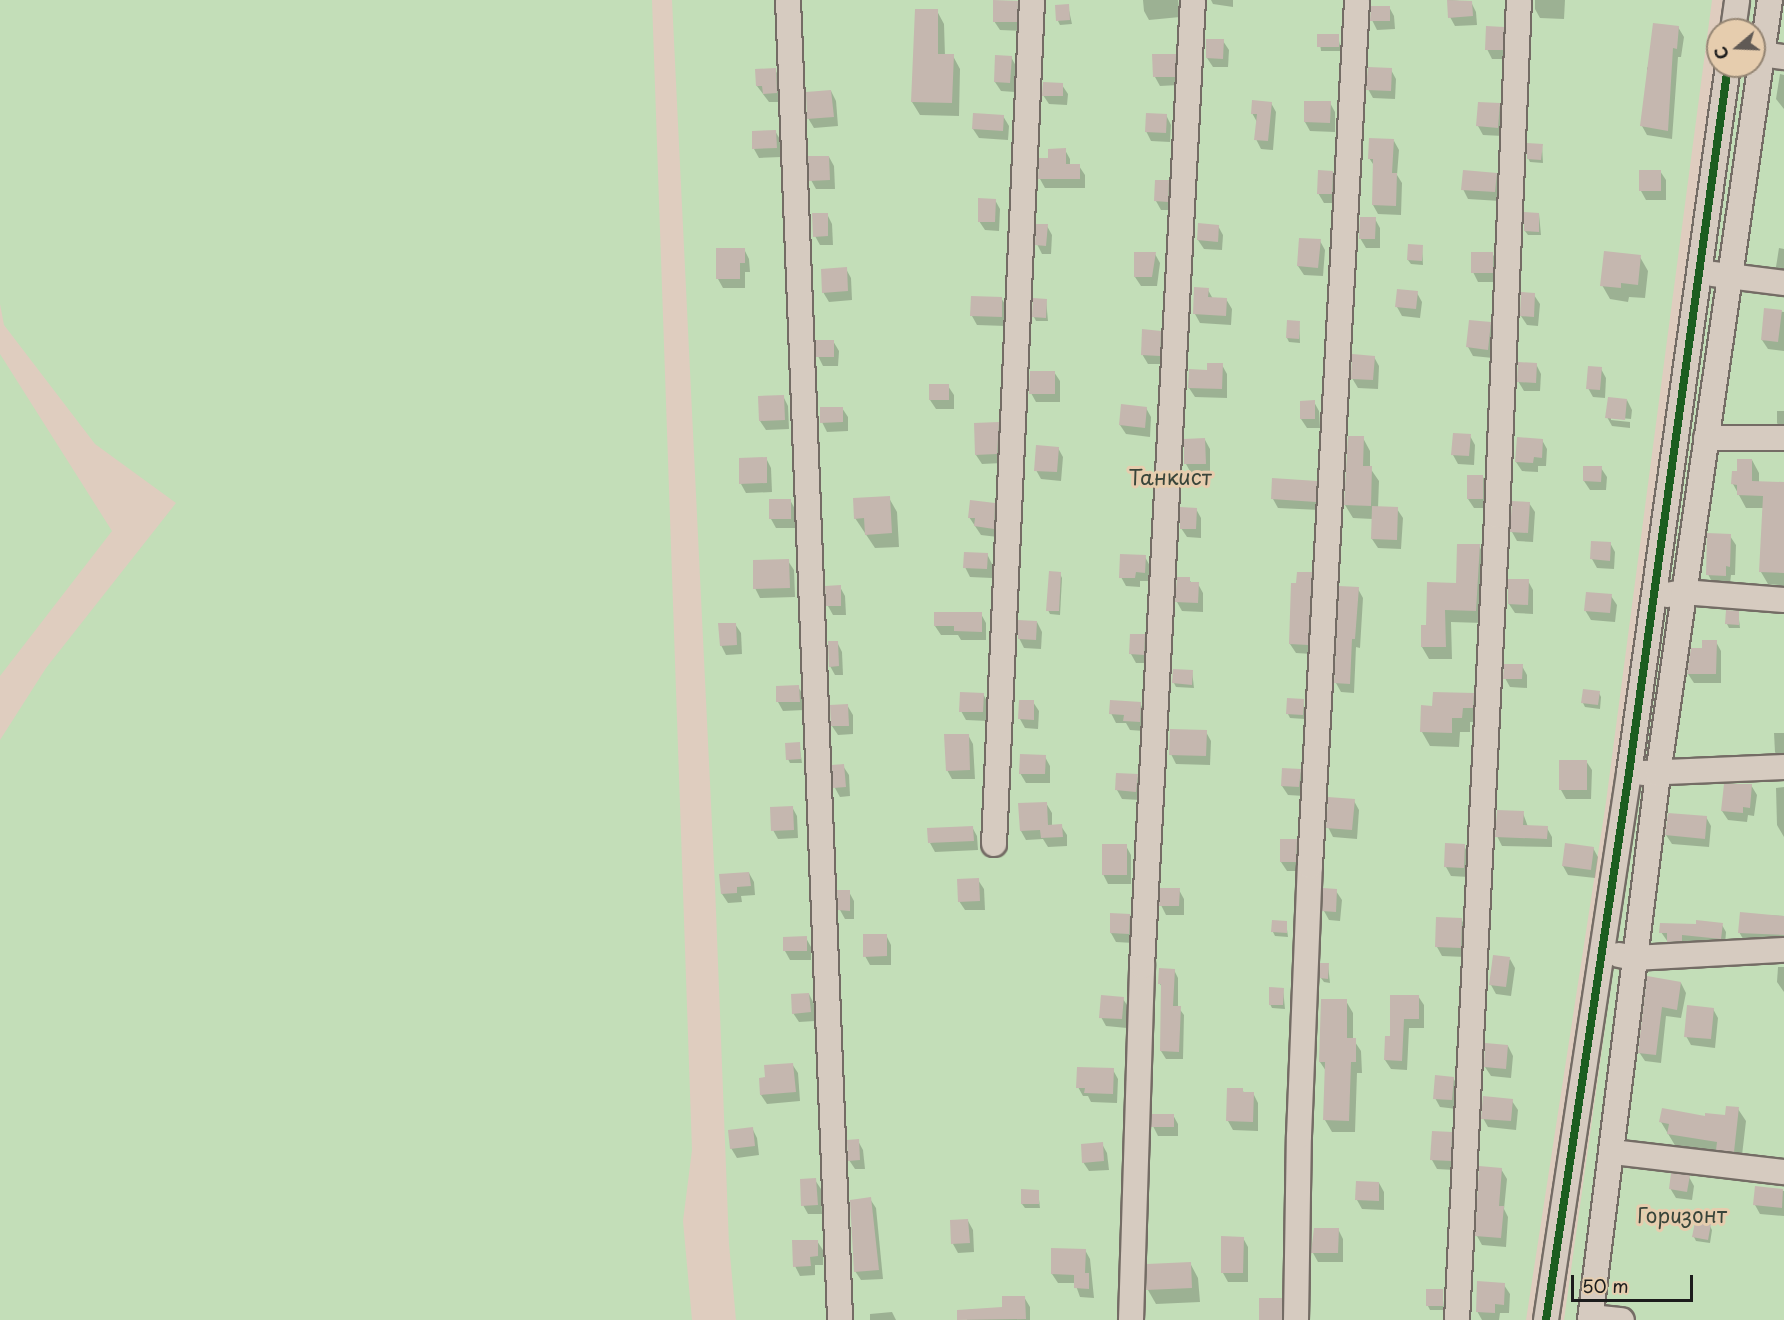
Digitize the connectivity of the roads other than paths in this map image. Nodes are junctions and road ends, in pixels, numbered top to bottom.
1 (788, 0) edge
2 (1032, 0) edge
3 (1193, 0) edge
4 (1357, 0) edge
5 (1519, 0) edge
6 (1737, 0) edge
7 (1770, 0) edge
8 (1734, 18) edge
9 (1767, 54) edge
10 (1726, 78) edge
11 (1699, 272) junction
12 (1730, 276) junction
13 (1784, 283) edge
14 (1706, 438) junction
15 (1784, 438) edge
16 (1683, 592) junction
17 (1654, 597) junction
18 (1784, 600) edge
19 (1784, 767) edge
20 (1629, 772) junction
21 (1658, 774) junction
22 (994, 844) dead end
23 (1602, 950) junction
24 (1784, 950) edge
25 (1634, 958) junction
26 (1613, 1152) junction
27 (1784, 1172) edge
28 (1591, 1318) edge
29 (840, 1320) edge
30 (1131, 1320) edge
31 (1296, 1320) edge
32 (1457, 1320) edge
33 (1546, 1320) edge
34 (1622, 1320) edge

1 - 29 street
2 - 22 street
3 - 30 street
4 - 31 street
5 - 32 street
6 - 8 street
7 - 9 street
9 - 12 street
10 - 11 street
11 - 12 street
11 - 17 street
12 - 13 street
12 - 14 street
14 - 15 street
14 - 16 street
16 - 17 street
16 - 18 street
16 - 21 street
17 - 20 street
19 - 21 street
20 - 21 street
20 - 23 street
21 - 25 street
23 - 25 street
23 - 33 street
24 - 25 street
25 - 26 street
26 - 27 street
26 - 28 street
28 - 34 street

